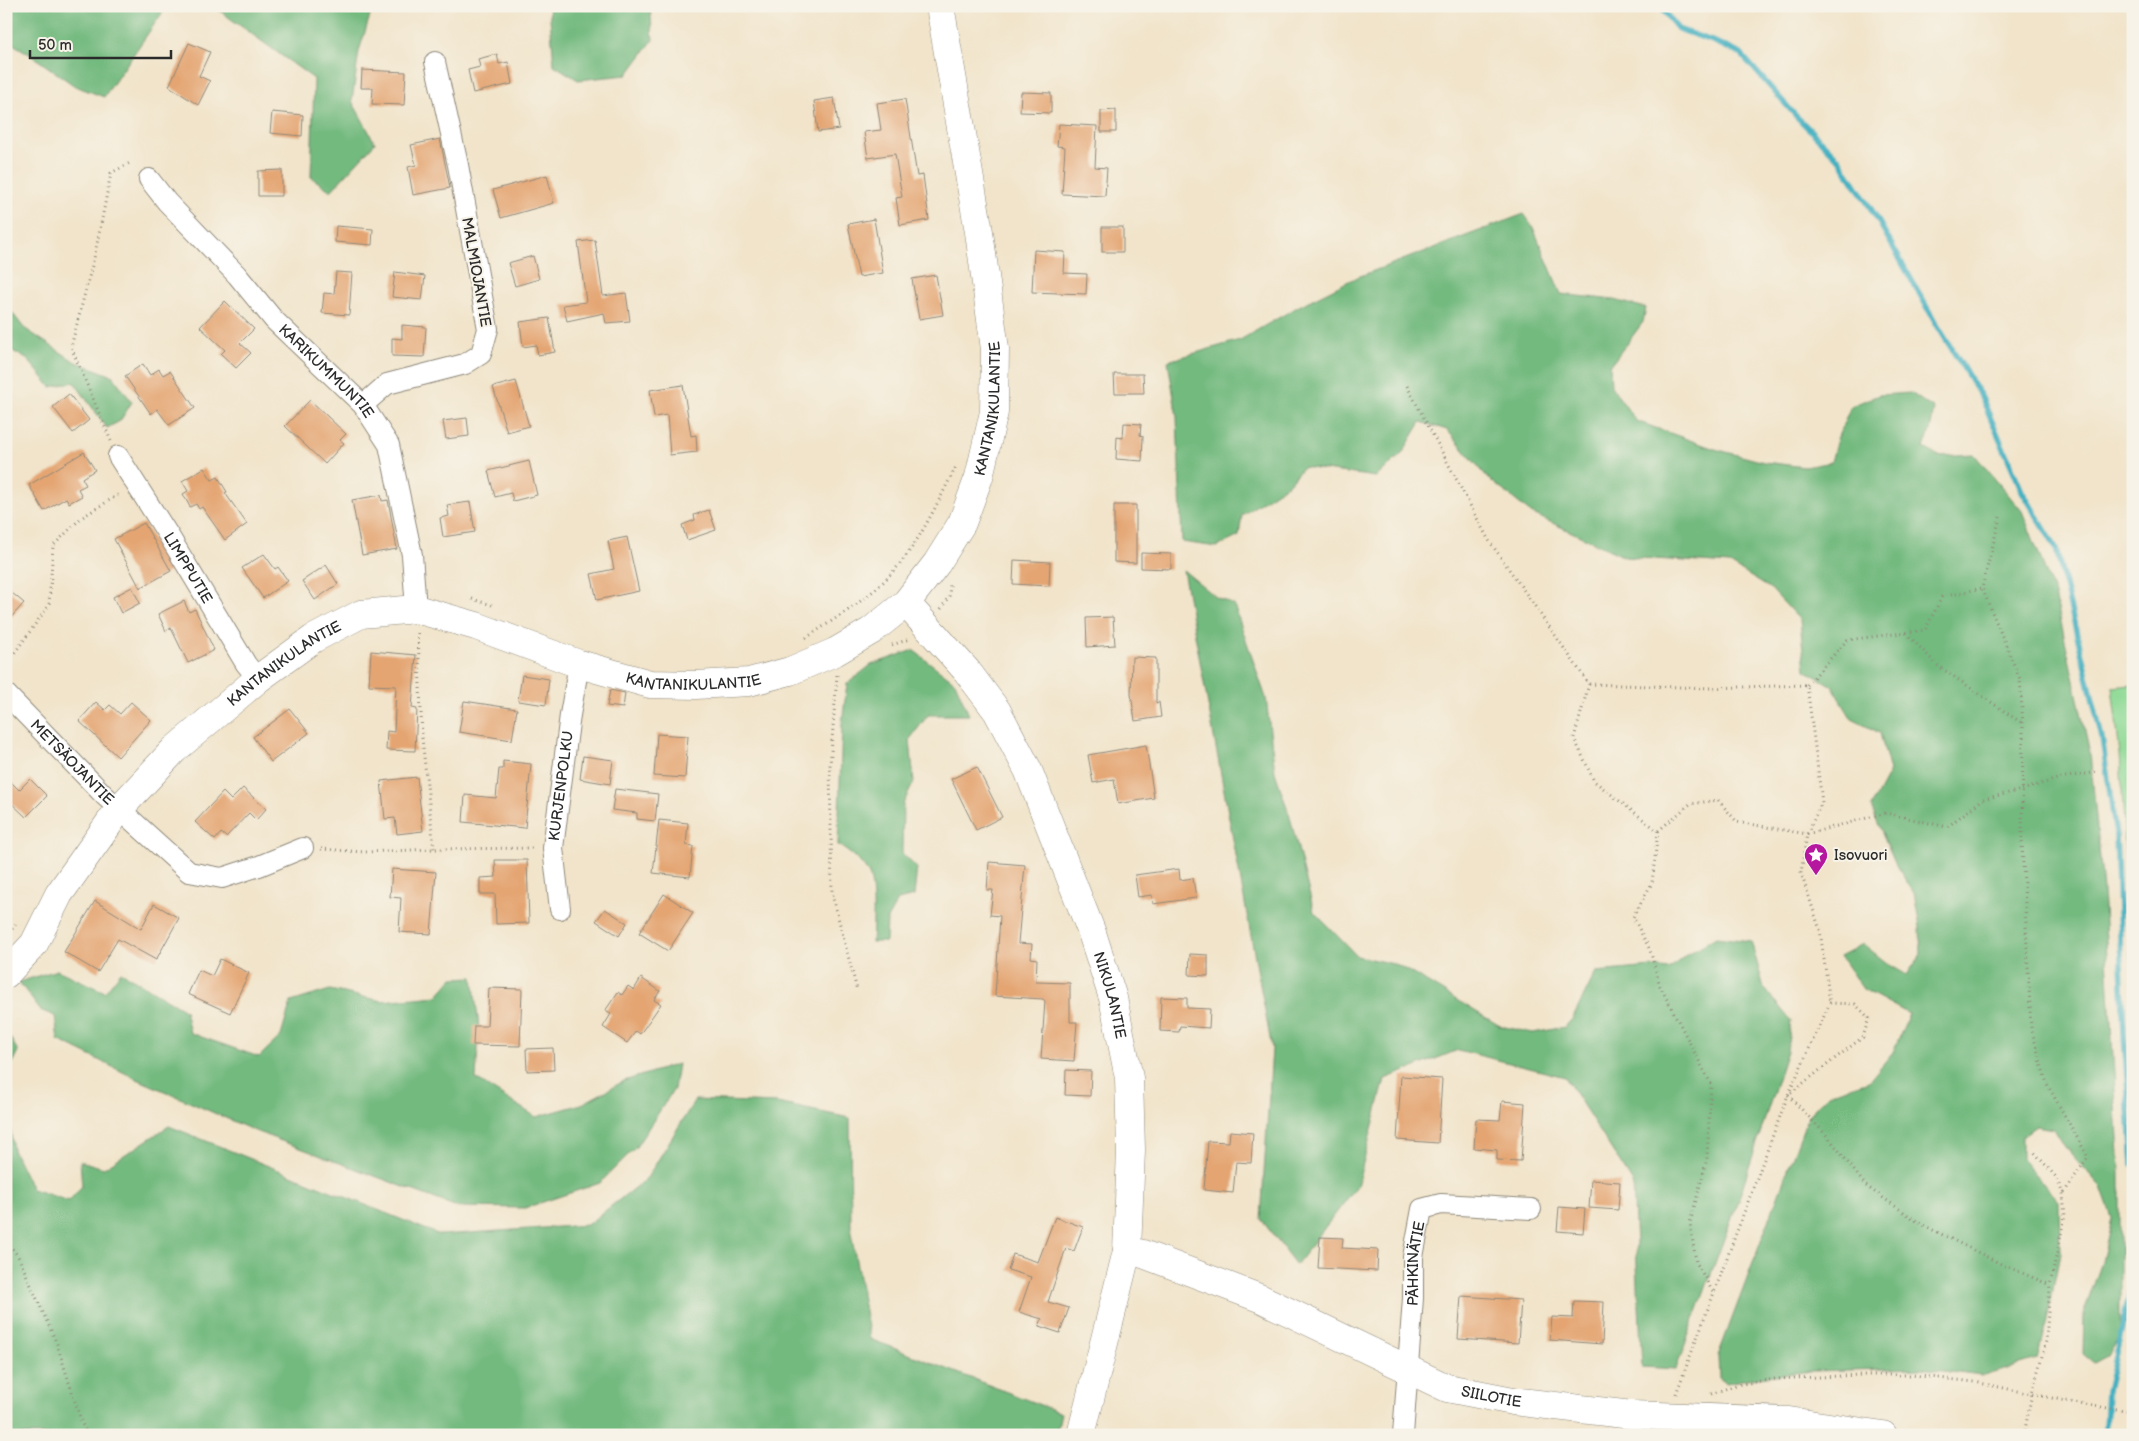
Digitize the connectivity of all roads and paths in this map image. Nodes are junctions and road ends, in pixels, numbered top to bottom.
1 (940, 6) edge
2 (435, 62) dead end
3 (130, 163) dead end
4 (149, 179) dead end
5 (1407, 386) dead end
6 (363, 405) junction
7 (118, 456) joint
8 (960, 460) dead end
9 (135, 485) junction
10 (2000, 517) dead end
11 (1982, 588) junction
12 (467, 598) dead end
13 (906, 604) junction
14 (493, 606) dead end
15 (416, 609) junction
16 (1906, 632) junction
17 (802, 641) dead end
18 (840, 650) junction
19 (579, 664) junction
20 (6, 665) edge
21 (258, 680) junction
22 (1589, 684) junction
23 (1807, 685) junction
24 (6, 694) edge
25 (2023, 725) junction
26 (2098, 772) dead end
27 (2022, 790) junction
28 (120, 808) junction
29 (1658, 831) junction
30 (1807, 834) junction
31 (303, 848) joint
32 (553, 848) junction
33 (434, 849) junction
34 (560, 909) dead end
35 (6, 974) edge
36 (857, 990) dead end
37 (1830, 1003) junction
38 (1788, 1095) junction
39 (2034, 1152) dead end
40 (2063, 1194) junction
41 (1531, 1209) dead end
42 (6, 1241) edge
43 (1127, 1251) junction
44 (2050, 1285) junction
45 (1714, 1294) junction
46 (1409, 1368) junction
47 (2032, 1393) junction
48 (1710, 1394) dead end
49 (2133, 1411) edge
50 (1668, 1415) junction
51 (88, 1435) edge
52 (1080, 1435) edge
53 (1403, 1435) edge
54 (1883, 1435) edge
55 (2024, 1435) edge

1 - 13 street, KANTANIKULANTIE
2 - 6 street, MALMIOJANTIE
3 - 7 path
4 - 6 street, KARIKUMMUNTIE
5 - 22 path
6 - 15 street, KARIKUMMUNTIE
7 - 9 street, LIMPPUTIE
8 - 17 path
9 - 20 path
9 - 21 street, LIMPPUTIE
10 - 11 path
11 - 16 path
11 - 25 path
12 - 14 path
13 - 18 street, KANTANIKULANTIE
13 - 43 street, NIKULANTIE
15 - 19 street, KANTANIKULANTIE
15 - 21 street, KANTANIKULANTIE
15 - 33 path
16 - 23 path
16 - 25 path
18 - 19 street, KANTANIKULANTIE
18 - 36 path
19 - 32 street, KURJENPOLKU
21 - 28 street, KANTANIKULANTIE
22 - 23 path
22 - 29 path
23 - 30 path
24 - 28 street, METSÄOJANTIE
25 - 27 path
26 - 27 path
27 - 30 path
27 - 40 path
28 - 31 street, METSÄOJANTIE
28 - 35 street, KANTANIKULANTIE
29 - 30 path
29 - 45 path
30 - 37 path
31 - 33 path
32 - 33 path
32 - 34 street, KURJENPOLKU
37 - 38 path
37 - 38 path
38 - 44 path
38 - 45 path
39 - 40 path
40 - 44 path
41 - 46 street, PÄHKINÄTIE
42 - 51 path
43 - 46 street, SIILOTIE
43 - 52 street, NIKULANTIE
44 - 47 path
45 - 50 path
46 - 50 street, SIILOTIE
46 - 53 street
47 - 48 path
47 - 49 path
47 - 55 path
50 - 54 street, SIILOTIE

